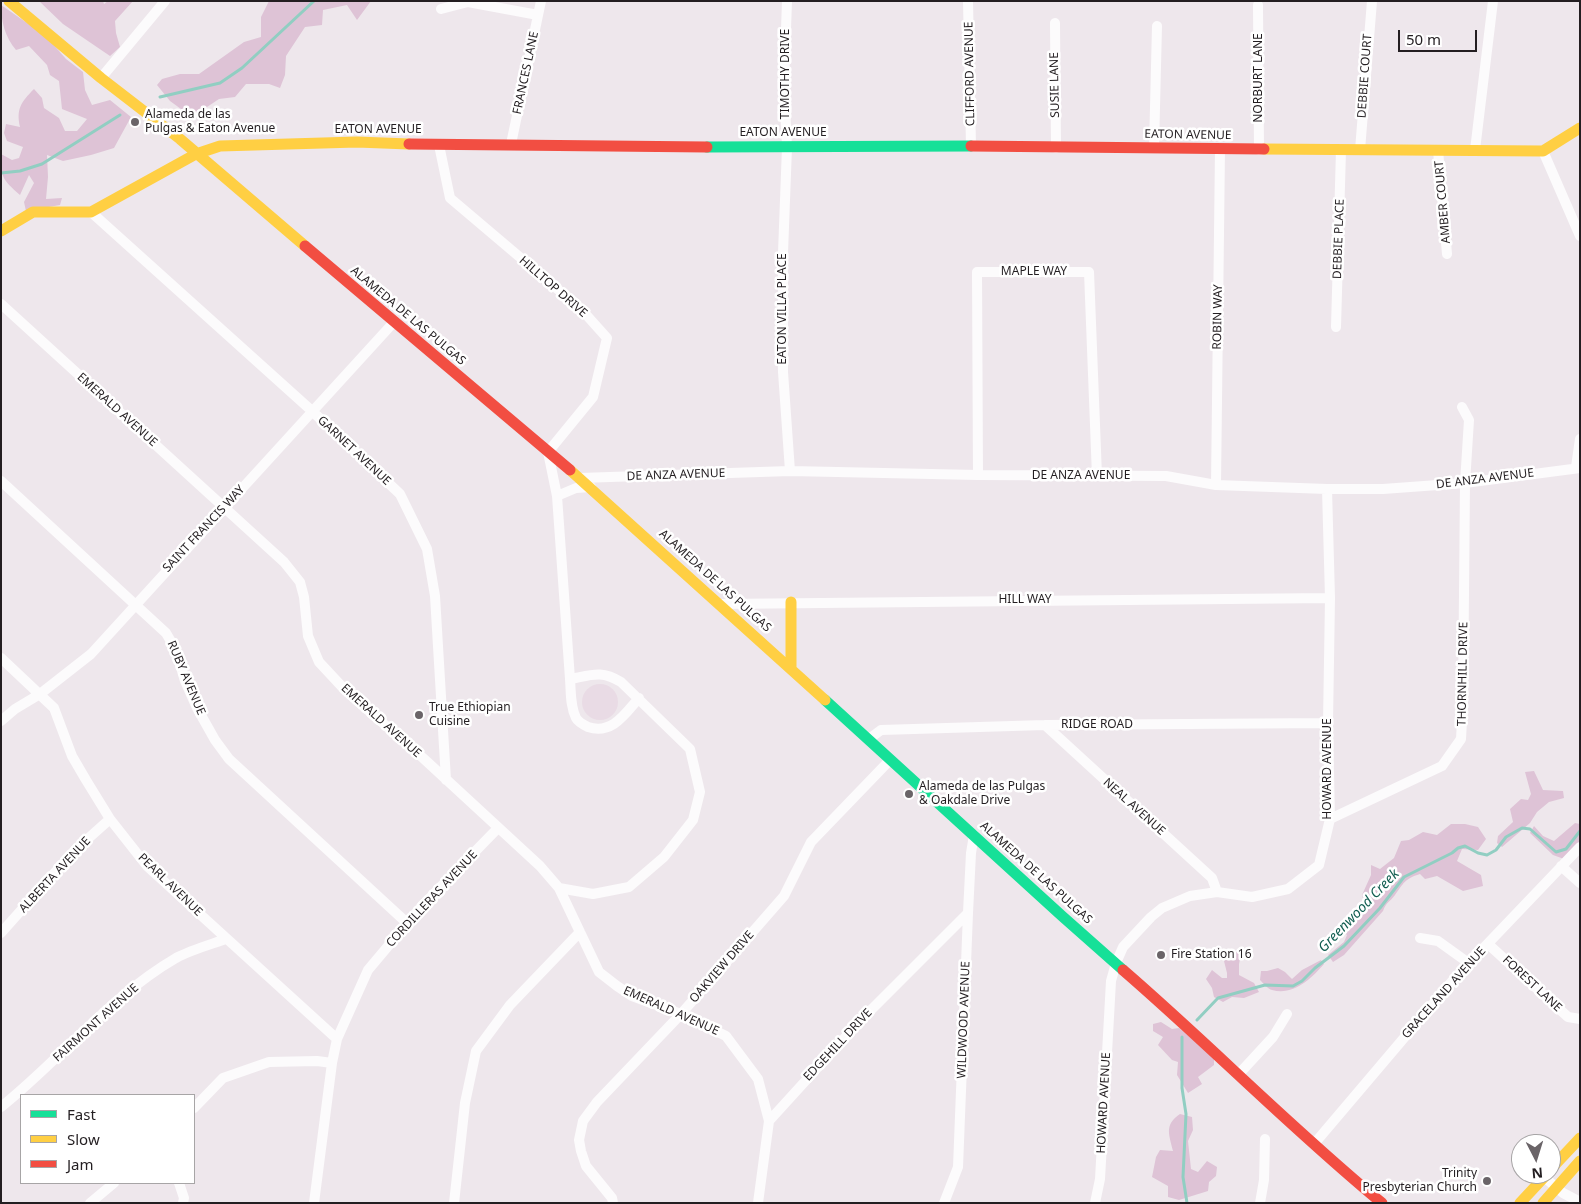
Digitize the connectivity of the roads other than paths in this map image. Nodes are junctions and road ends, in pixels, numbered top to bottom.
1 (9, 1) edge
2 (165, 1) edge
3 (541, 1) edge
4 (787, 1) edge
5 (968, 1) edge
6 (1372, 1) edge
7 (1493, 1) edge
8 (1258, 6) dead end
9 (441, 10) dead end
10 (538, 15) junction
11 (1055, 23) dead end
12 (1157, 26) dead end
13 (102, 78) junction
14 (1580, 128) edge
15 (439, 144) junction
16 (511, 144) junction
17 (971, 146) junction
18 (787, 147) junction
19 (1056, 148) junction
20 (1154, 148) junction
21 (1220, 149) junction
22 (1259, 150) junction
23 (1341, 150) junction
24 (1360, 150) junction
25 (1438, 150) junction
26 (1475, 150) junction
27 (1543, 151) junction
28 (196, 154) junction
29 (91, 212) junction
30 (1, 231) edge
31 (1580, 236) edge
32 (1447, 254) dead end
33 (1, 304) edge
34 (394, 322) junction
35 (1336, 327) dead end
36 (1462, 407) dead end
37 (312, 411) junction
38 (1580, 439) edge
39 (548, 452) junction
40 (1578, 467) edge
41 (790, 471) junction
42 (978, 475) junction
43 (1097, 476) junction
44 (580, 478) junction
45 (1, 480) edge
46 (1465, 483) junction
47 (1216, 485) junction
48 (590, 487) junction
49 (1327, 489) junction
50 (557, 496) junction
51 (224, 508) junction
52 (1330, 598) junction
53 (791, 602) junction
54 (720, 604) junction
55 (135, 605) junction
56 (1, 658) edge
57 (791, 668) junction
58 (570, 679) junction
59 (40, 694) junction
60 (639, 698) junction
61 (1, 721) edge
62 (1328, 723) junction
63 (1045, 725) junction
64 (869, 739) junction
65 (890, 760) junction
66 (446, 780) junction
67 (1330, 819) junction
68 (110, 820) junction
69 (498, 828) junction
70 (974, 836) junction
71 (1580, 847) edge
72 (1562, 866) junction
73 (1580, 883) edge
74 (559, 888) junction
75 (1217, 892) junction
76 (968, 913) junction
77 (407, 923) junction
78 (580, 932) junction
79 (1, 933) edge
80 (1420, 938) dead end
81 (226, 939) junction
82 (1488, 944) junction
83 (1116, 963) junction
84 (1470, 964) junction
85 (681, 1014) junction
86 (1287, 1014) dead end
87 (1580, 1019) edge
88 (337, 1039) junction
89 (332, 1063) junction
90 (1238, 1075) junction
91 (1, 1107) edge
92 (195, 1107) edge
93 (769, 1121) junction
94 (1580, 1138) edge
95 (1265, 1139) dead end
96 (1314, 1144) junction
97 (1561, 1158) edge
98 (1580, 1162) edge
99 (113, 1184) edge
100 (179, 1184) edge
101 (1537, 1184) edge
102 (1555, 1184) edge
103 (1557, 1187) junction
104 (1580, 1202) edge
105 (90, 1203) edge
106 (183, 1203) edge
107 (314, 1203) edge
108 (454, 1203) edge
109 (613, 1203) edge
110 (758, 1203) edge
111 (944, 1203) edge
112 (1095, 1203) edge
113 (1260, 1203) edge
114 (1382, 1203) edge
115 (1520, 1203) edge
116 (1543, 1203) edge

1 - 13 main road, ALAMEDA DE LAS PULGAS
2 - 13 street
3 - 10 street, FRANCES LANE
4 - 18 street, TIMOTHY DRIVE
5 - 17 street, CLIFFORD AVENUE
6 - 24 street, DEBBIE COURT
7 - 26 street
8 - 22 street, NORBURT LANE
9 - 10 street
10 - 16 street, FRANCES LANE
11 - 19 street, SUSIE LANE
12 - 20 street
13 - 28 main road, ALAMEDA DE LAS PULGAS
14 - 27 main road
15 - 16 main road, EATON AVENUE
15 - 28 main road, EATON AVENUE
15 - 39 street, HILLTOP DRIVE
16 - 18 main road, EATON AVENUE
17 - 18 main road, EATON AVENUE
17 - 19 main road, EATON AVENUE
18 - 41 street, EATON VILLA PLACE
19 - 20 main road, EATON AVENUE
20 - 21 main road, EATON AVENUE
21 - 22 main road, EATON AVENUE
21 - 47 street, ROBIN WAY
22 - 23 main road, EATON AVENUE
23 - 24 main road, EATON AVENUE
23 - 35 street, DEBBIE PLACE
24 - 25 main road, EATON AVENUE
25 - 26 main road, EATON AVENUE
25 - 32 street, AMBER COURT
26 - 27 main road, EATON AVENUE
27 - 31 street
28 - 29 main road, EATON AVENUE
28 - 34 main road, ALAMEDA DE LAS PULGAS
29 - 30 main road, EATON AVENUE
29 - 37 street, GARNET AVENUE
33 - 51 street, EMERALD AVENUE
34 - 37 street, SAINT FRANCIS WAY
34 - 39 main road, ALAMEDA DE LAS PULGAS
36 - 46 street, THORNHILL DRIVE
37 - 51 street, SAINT FRANCIS WAY
37 - 66 street, GARNET AVENUE
38 - 40 street
39 - 44 main road, ALAMEDA DE LAS PULGAS
39 - 50 street
40 - 46 street, DE ANZA AVENUE
41 - 42 street, DE ANZA AVENUE
41 - 44 street, DE ANZA AVENUE
42 - 43 street, DE ANZA AVENUE
42 - 43 street, MAPLE WAY
43 - 47 street, DE ANZA AVENUE
44 - 48 main road, ALAMEDA DE LAS PULGAS
45 - 55 street, RUBY AVENUE
46 - 49 street, DE ANZA AVENUE
46 - 67 street, THORNHILL DRIVE
47 - 49 street, DE ANZA AVENUE
48 - 50 street
48 - 54 main road, ALAMEDA DE LAS PULGAS
49 - 52 street, HOWARD AVENUE
50 - 58 street
51 - 55 street, SAINT FRANCIS WAY
51 - 66 street, EMERALD AVENUE
52 - 53 street, HILL WAY
52 - 62 street, HOWARD AVENUE
53 - 54 street, HILL WAY
53 - 57 main road
54 - 57 main road, ALAMEDA DE LAS PULGAS
55 - 59 street, SAINT FRANCIS WAY
55 - 77 street, RUBY AVENUE
56 - 59 street, PEARL AVENUE
57 - 64 main road, ALAMEDA DE LAS PULGAS
58 - 60 street
58 - 60 street
59 - 61 street, SAINT FRANCIS WAY
59 - 68 street, PEARL AVENUE
60 - 74 street
62 - 63 street, RIDGE ROAD
62 - 67 street, HOWARD AVENUE
63 - 64 street, RIDGE ROAD
63 - 75 street, NEAL AVENUE
64 - 65 main road, ALAMEDA DE LAS PULGAS
65 - 70 main road, ALAMEDA DE LAS PULGAS
65 - 85 street, OAKVIEW DRIVE
66 - 69 street, EMERALD AVENUE
67 - 75 street, HOWARD AVENUE
68 - 79 street, ALBERTA AVENUE
68 - 81 street, PEARL AVENUE
69 - 74 street, EMERALD AVENUE
69 - 77 street, CORDILLERAS AVENUE
70 - 76 street, WILDWOOD AVENUE
70 - 83 main road, ALAMEDA DE LAS PULGAS
71 - 72 street, GRACELAND AVENUE
72 - 73 street
72 - 82 street, GRACELAND AVENUE
74 - 78 street, EMERALD AVENUE
75 - 83 street, HOWARD AVENUE
76 - 93 street, EDGEHILL DRIVE
76 - 111 street, WILDWOOD AVENUE
77 - 88 street, CORDILLERAS AVENUE
78 - 85 street, EMERALD AVENUE
78 - 108 street
80 - 84 street
81 - 88 street, PEARL AVENUE
81 - 91 street, FAIRMONT AVENUE
82 - 84 street, GRACELAND AVENUE
82 - 87 street, FOREST LANE
83 - 90 main road, ALAMEDA DE LAS PULGAS
83 - 112 street, HOWARD AVENUE
84 - 96 street, GRACELAND AVENUE
85 - 93 street, EMERALD AVENUE
85 - 109 street, OAKVIEW DRIVE
86 - 90 street
88 - 89 street, CORDILLERAS AVENUE
89 - 92 street
89 - 107 street, CORDILLERAS AVENUE
90 - 96 main road, ALAMEDA DE LAS PULGAS
93 - 110 street
94 - 97 main road
95 - 113 street
96 - 114 main road, ALAMEDA DE LAS PULGAS
98 - 103 main road
99 - 105 street
100 - 106 street
101 - 115 main road
102 - 103 street
103 - 104 street
103 - 116 main road

